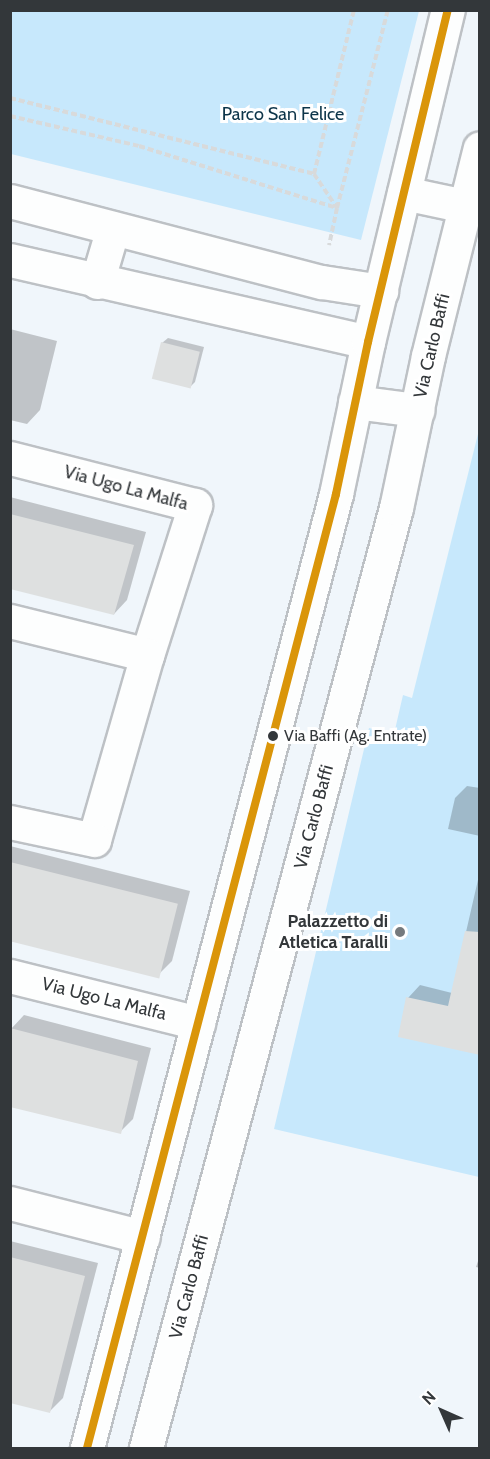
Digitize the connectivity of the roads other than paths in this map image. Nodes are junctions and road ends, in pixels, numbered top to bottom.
1 (448, 10) edge
2 (480, 148) edge
3 (404, 193) junction
4 (10, 201) edge
5 (465, 206) junction
6 (113, 228) junction
7 (10, 260) edge
8 (97, 282) junction
9 (381, 291) junction
10 (368, 342) junction
11 (356, 402) junction
12 (417, 410) junction
13 (10, 458) edge
14 (10, 621) edge
15 (147, 655) junction
16 (10, 822) edge
17 (10, 976) edge
18 (198, 1023) junction
19 (10, 1203) edge
20 (143, 1237) junction
21 (87, 1449) edge
22 (146, 1449) edge

1 - 3 street
2 - 5 street, Via Carlo Baffi
3 - 5 street
3 - 9 street
4 - 6 street
5 - 12 street, Via Carlo Baffi
6 - 8 street
6 - 9 street
7 - 8 street
8 - 10 street
9 - 10 street
10 - 11 street
11 - 12 street
11 - 18 street
12 - 22 street, Via Carlo Baffi
13 - 15 street, Via Ugo La Malfa
14 - 15 street
15 - 16 street, Via Ugo La Malfa
17 - 18 street, Via Ugo La Malfa
18 - 20 street
19 - 20 street
20 - 21 street

